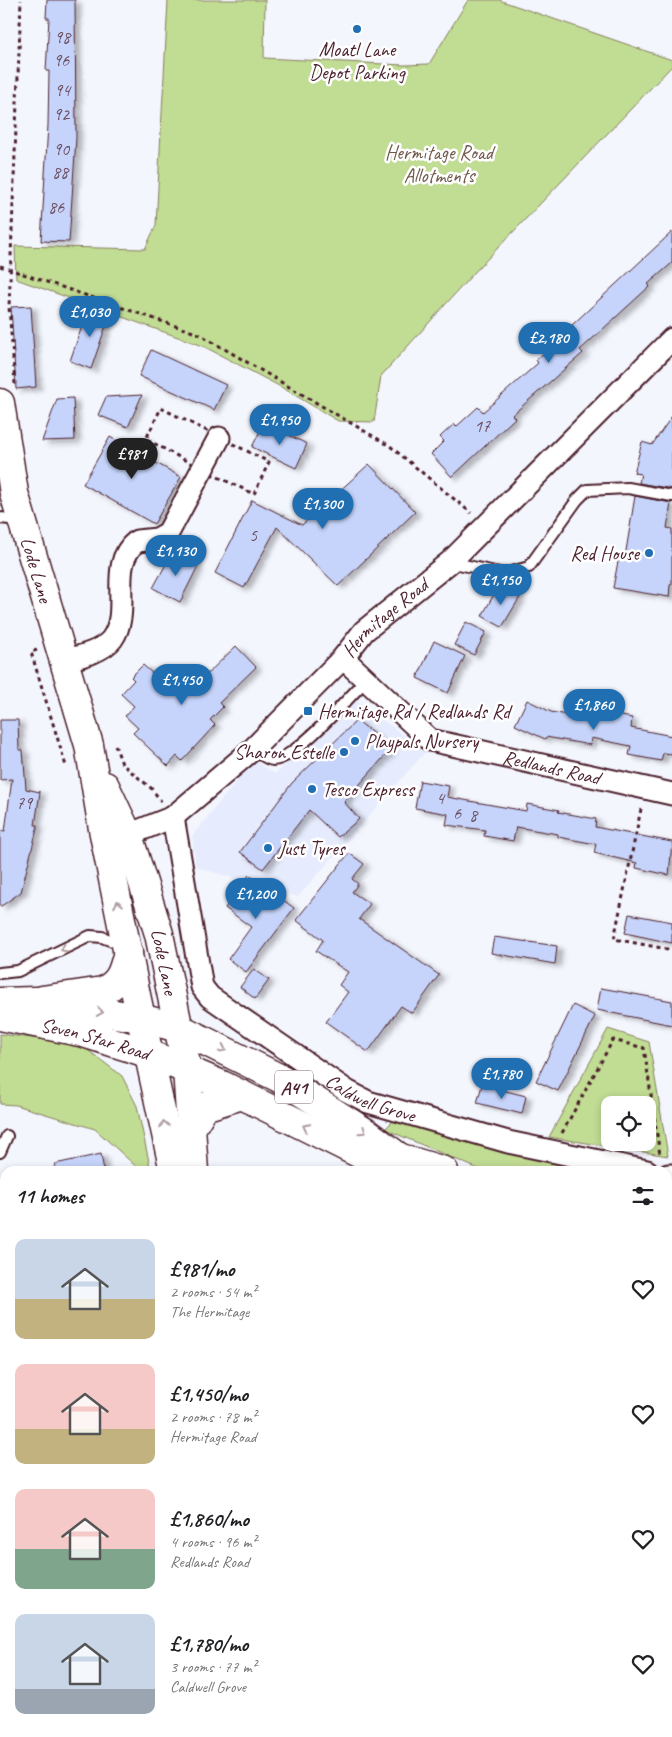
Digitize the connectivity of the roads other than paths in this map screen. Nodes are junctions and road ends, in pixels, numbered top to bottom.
1 (672, 339) edge
2 (8, 395) edge
3 (219, 438) dead end
4 (672, 496) edge
5 (10, 519) edge
6 (450, 562) junction
7 (343, 658) junction
8 (63, 661) junction
9 (366, 680) junction
10 (253, 750) junction
11 (93, 762) junction
12 (672, 794) edge
13 (173, 817) junction
14 (128, 835) junction
15 (127, 949) junction
16 (0, 973) edge
17 (35, 1001) junction
18 (1, 1013) edge
19 (140, 1018) junction
20 (179, 1028) junction
21 (150, 1054) junction
22 (187, 1069) junction
23 (242, 1095) junction
24 (192, 1127) junction
25 (7, 1136) dead end
26 (0, 1152) edge
27 (401, 1158) junction
28 (173, 1166) edge
29 (194, 1166) edge
30 (427, 1166) edge
31 (633, 1166) edge

1 - 6 street, Hermitage Road
2 - 5 main road, Lode Lane
3 - 8 street
4 - 6 lane
5 - 8 main road, Lode Lane
6 - 7 street, Hermitage Road
7 - 9 street, Redlands Road
7 - 10 street, Hermitage Road
8 - 11 main road, Lode Lane
9 - 10 lane
9 - 12 street, Redlands Road
10 - 13 street, Hermitage Road
11 - 14 main road, Lode Lane
15 -> 11 main road, Lode Lane
13 - 14 street, Hermitage Road
13 - 31 street, Caldwell Grove
14 - 20 main road, Lode Lane
15 -> 16 lane
15 - 17 main road
15 - 19 main road, Lode Lane
17 - 18 main road, Seven Star Road / A41
17 -> 19 main road, Seven Star Road / A41
18 - 21 main road, Seven Star Road / A41
19 - 20 main road, Seven Star Road / A41
19 - 21 main road, Lode Lane
20 - 22 main road, Lode Lane
20 -> 27 main road, A41
21 - 22 main road, Seven Star Road / A41
28 -> 21 main road, Lode Lane
22 - 23 main road, A41
22 - 24 main road, Lode Lane
23 - 24 main road
27 -> 23 main road, A41
24 - 29 main road, Lode Lane
25 - 26 lane
27 - 30 main road, A41

